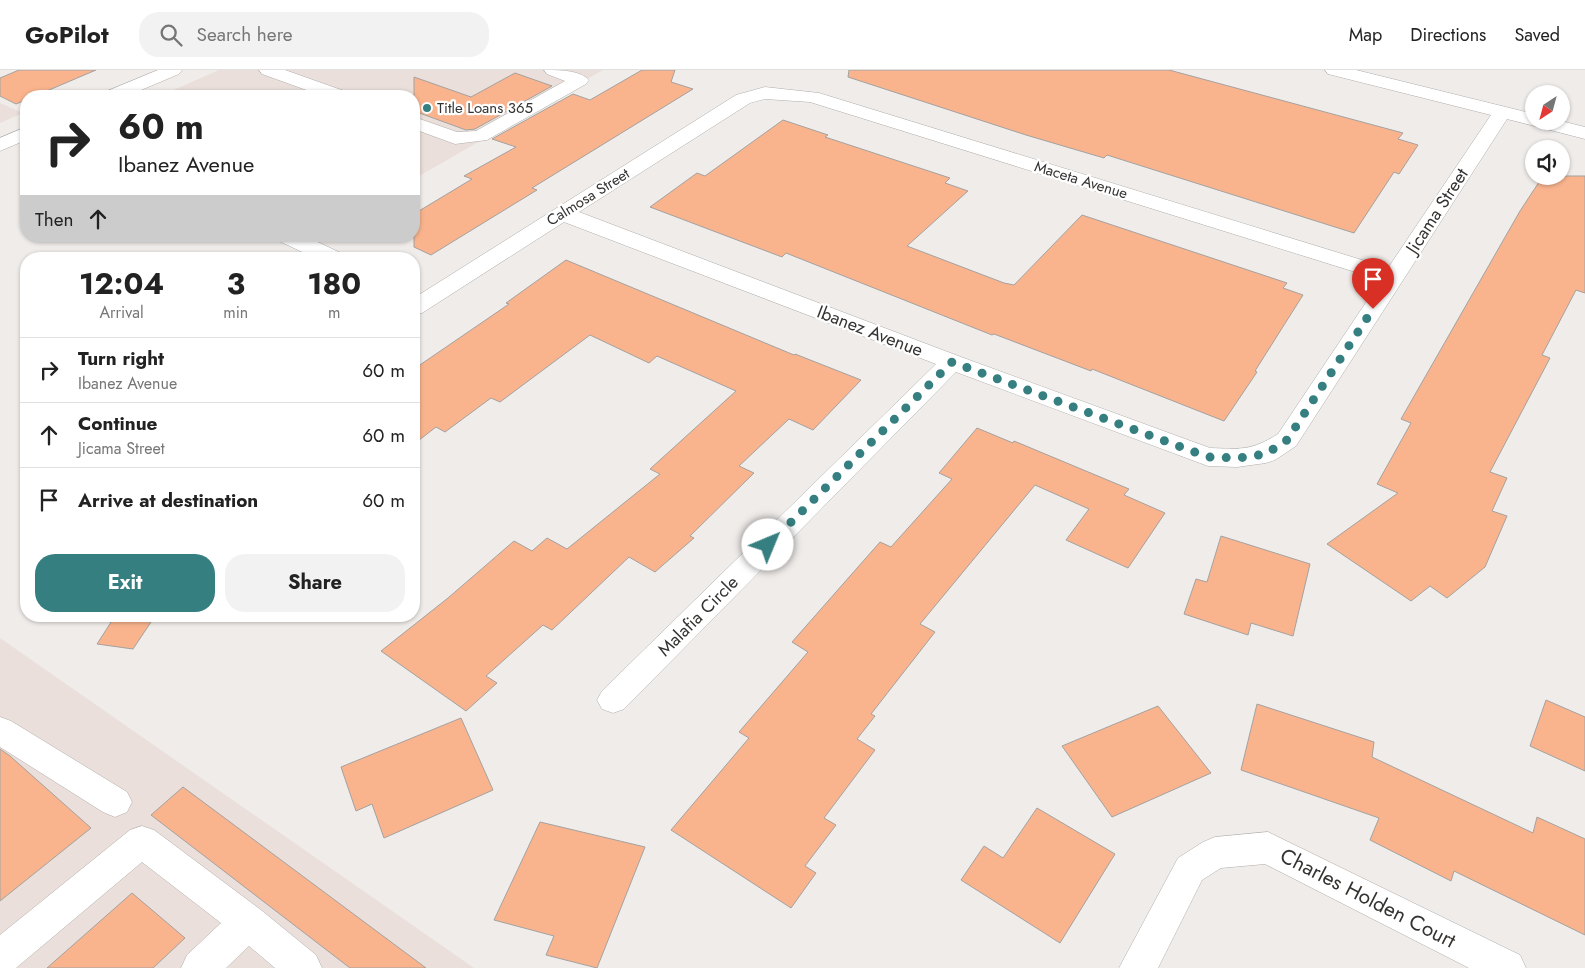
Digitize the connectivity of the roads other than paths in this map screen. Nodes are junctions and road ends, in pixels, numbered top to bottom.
1 (172, 70) edge
2 (268, 70) edge
3 (553, 70) edge
4 (1334, 70) edge
5 (1357, 73) edge
6 (126, 90) edge
7 (323, 90) edge
8 (765, 93) joint
9 (1502, 112) junction
10 (1525, 118) edge
11 (420, 125) edge
12 (1570, 128) edge
13 (1584, 131) edge
14 (561, 213) junction
15 (300, 242) edge
16 (320, 252) edge
17 (1394, 277) junction
18 (420, 300) edge
19 (952, 362) junction
20 (1238, 458) joint
21 (613, 700) dead end
22 (0, 730) edge
23 (115, 802) dead end
24 (248, 922) junction
25 (0, 958) edge
26 (200, 968) edge
27 (303, 968) edge
28 (1138, 968) edge
29 (1507, 968) edge

1 - 6 street
2 - 7 street
3 - 11 street
4 - 5 street
5 - 9 street
8 - 14 street, Calmosa Street
8 - 17 street, Maceta Avenue
9 - 10 street
9 - 17 street, Jicama Street
12 - 13 street
14 - 18 street, Calmosa Street
14 - 19 street, Ibanez Avenue
15 - 16 street
17 - 20 street, Jicama Street
19 - 20 street, Ibanez Avenue
19 - 21 street, Malafia Circle
22 - 23 street
24 - 25 street
24 - 26 street
24 - 27 street
28 - 29 street, Charles Holden Court

